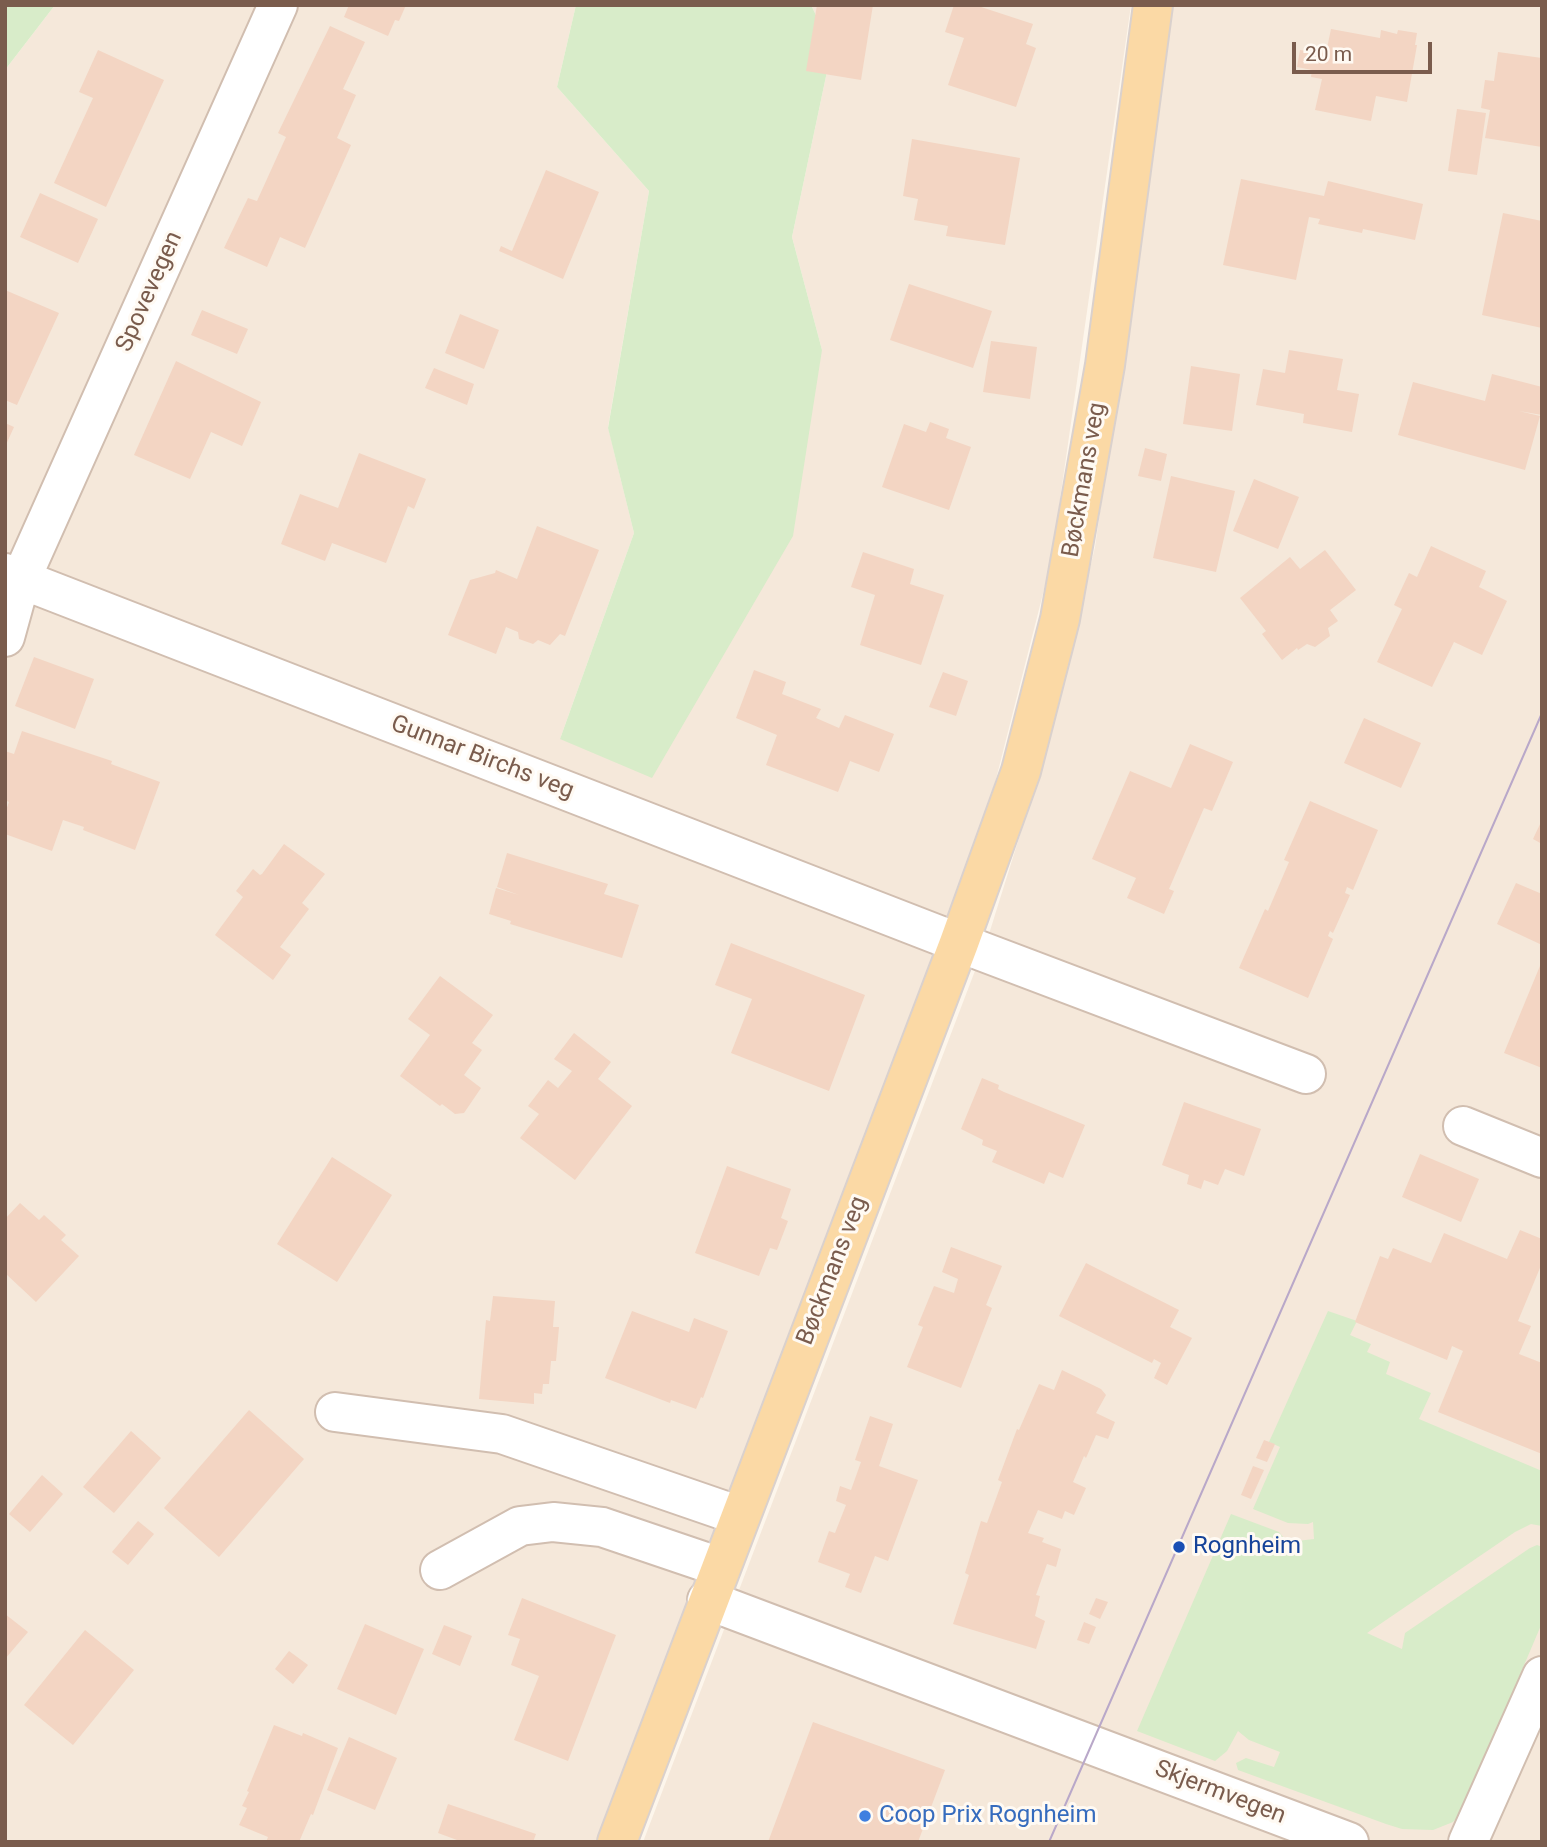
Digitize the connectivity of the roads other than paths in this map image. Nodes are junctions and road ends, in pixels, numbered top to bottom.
1 (278, 5) edge
2 (1153, 5) edge
3 (13, 576) edge
4 (5, 637) edge
5 (959, 943) junction
6 (1306, 1074) dead end
7 (1463, 1126) dead end
8 (1542, 1158) edge
9 (335, 1412) dead end
10 (740, 1516) junction
11 (440, 1570) dead end
12 (713, 1584) junction
13 (1542, 1676) edge
14 (617, 1842) edge
15 (1349, 1842) edge
16 (1468, 1842) edge

1 - 3 street, Spovevegen
2 - 5 main road, Bøckmans veg
3 - 4 street, Spovevegen
3 - 5 street, Gunnar Birchs veg
5 - 6 street
5 - 10 main road, Bøckmans veg
7 - 8 street
9 - 10 street
10 - 12 main road, Bøckmans veg
11 - 12 street
12 - 14 main road, Bøckmans veg
12 - 15 street, Skjermvegen
13 - 16 street

